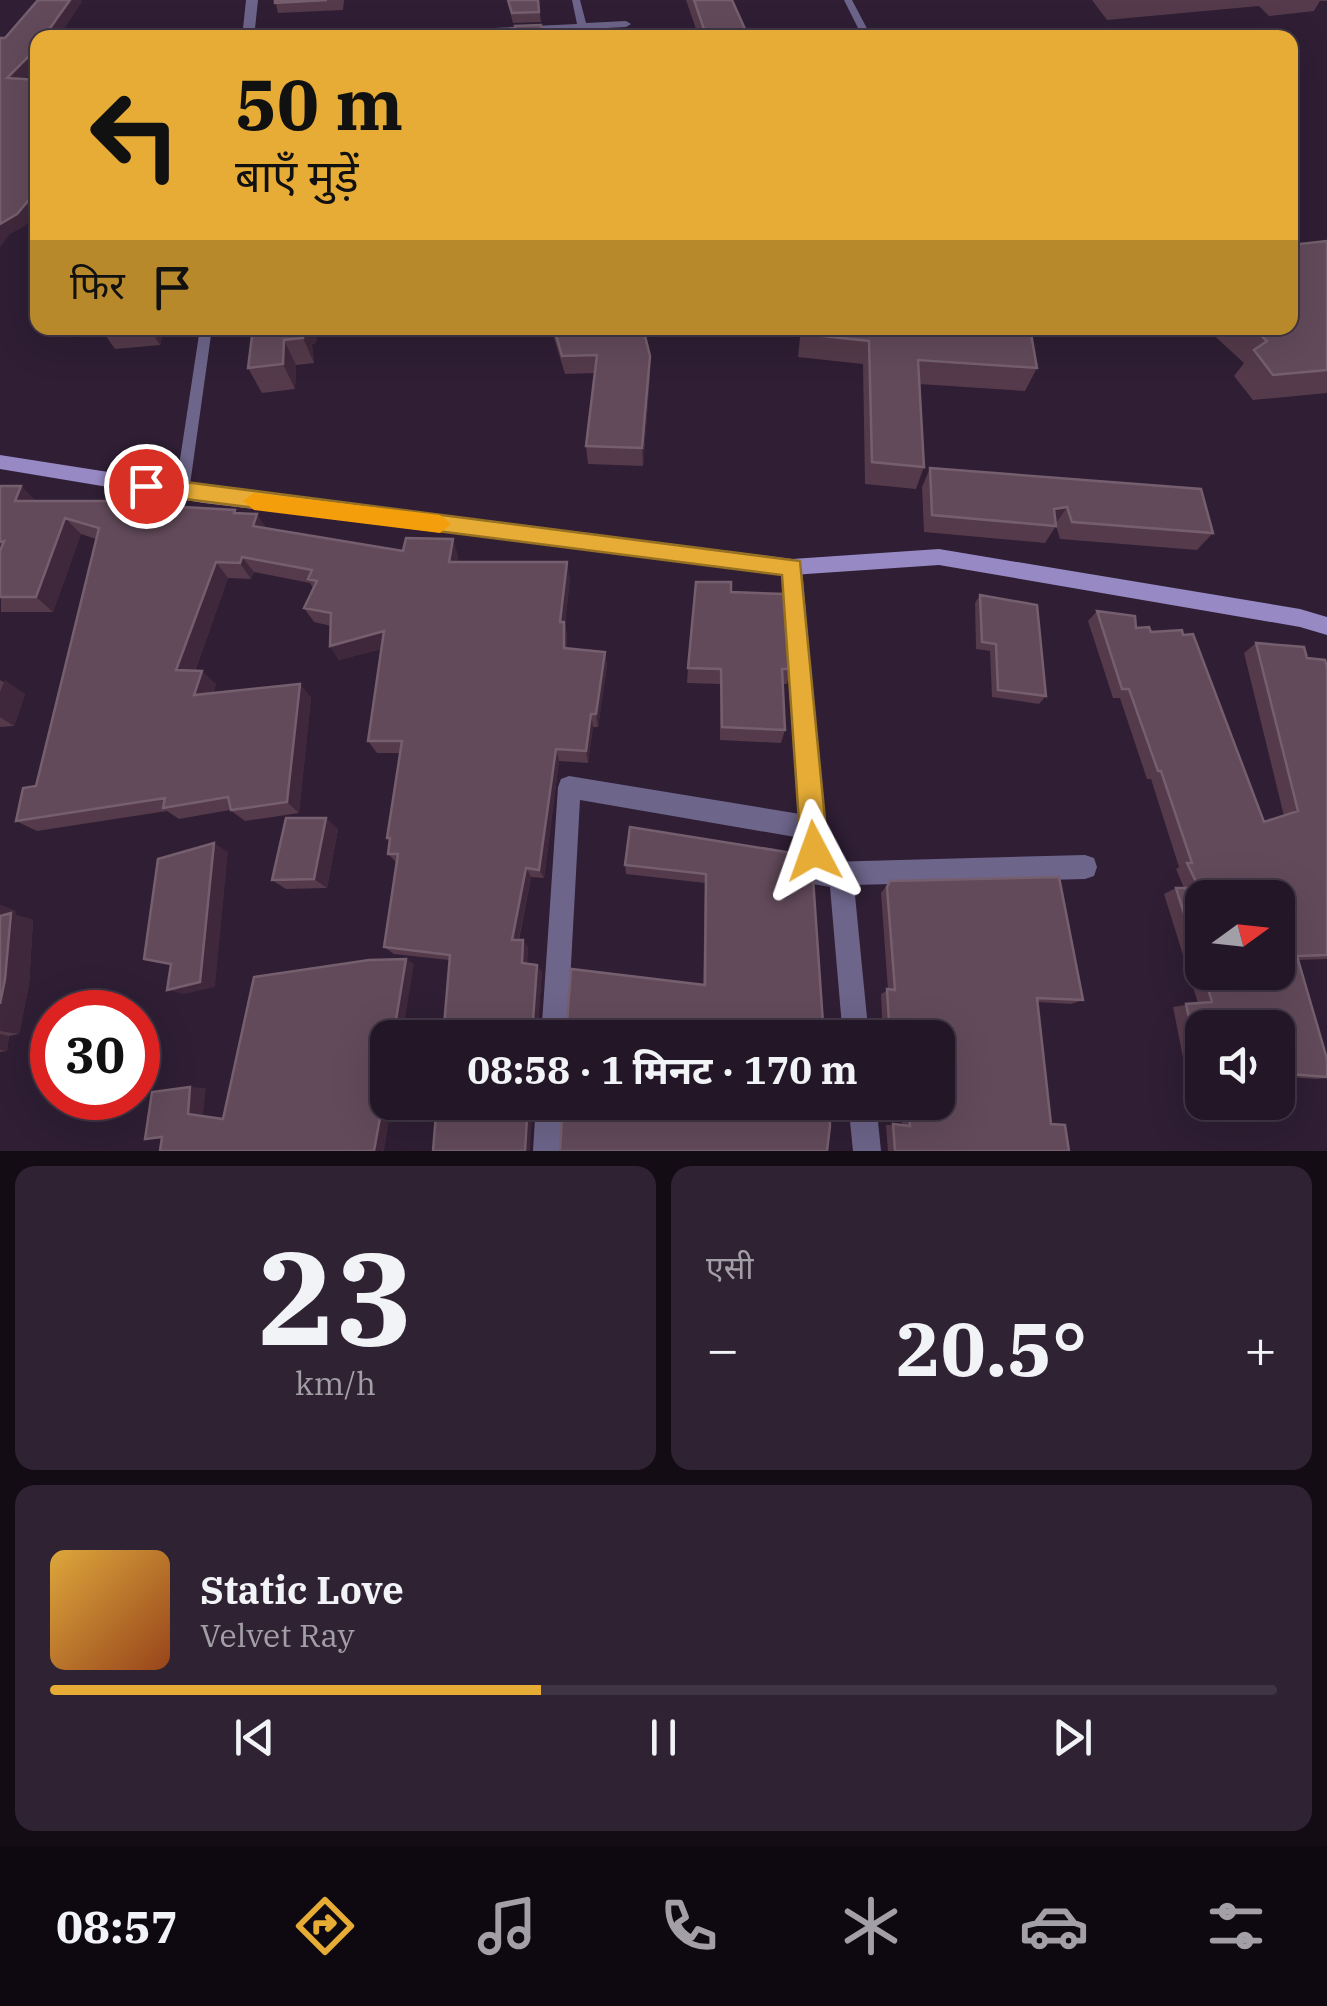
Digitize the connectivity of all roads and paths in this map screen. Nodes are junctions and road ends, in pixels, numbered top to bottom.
1 (252, 0) edge
2 (576, 0) edge
3 (848, 0) edge
4 (626, 24) dead end
5 (582, 26) junction
6 (249, 30) edge
7 (506, 30) edge
8 (864, 30) edge
9 (205, 335) edge
10 (0, 462) edge
11 (182, 492) junction
12 (792, 567) junction
13 (1327, 626) edge
14 (812, 828) junction
15 (1085, 867) dead end
16 (816, 874) junction
17 (555, 1020) edge
18 (854, 1020) edge
19 (549, 1120) edge
20 (864, 1120) edge
21 (547, 1151) edge
22 (867, 1151) edge

1 - 6 street
2 - 5 lane
3 - 8 lane
4 - 5 lane
5 - 7 lane
9 - 11 lane
10 - 11 main road
11 - 12 main road
12 - 13 main road
12 - 14 street
14 - 16 street
14 - 17 street
15 - 16 street
16 - 18 street
19 - 21 street
20 - 22 street

